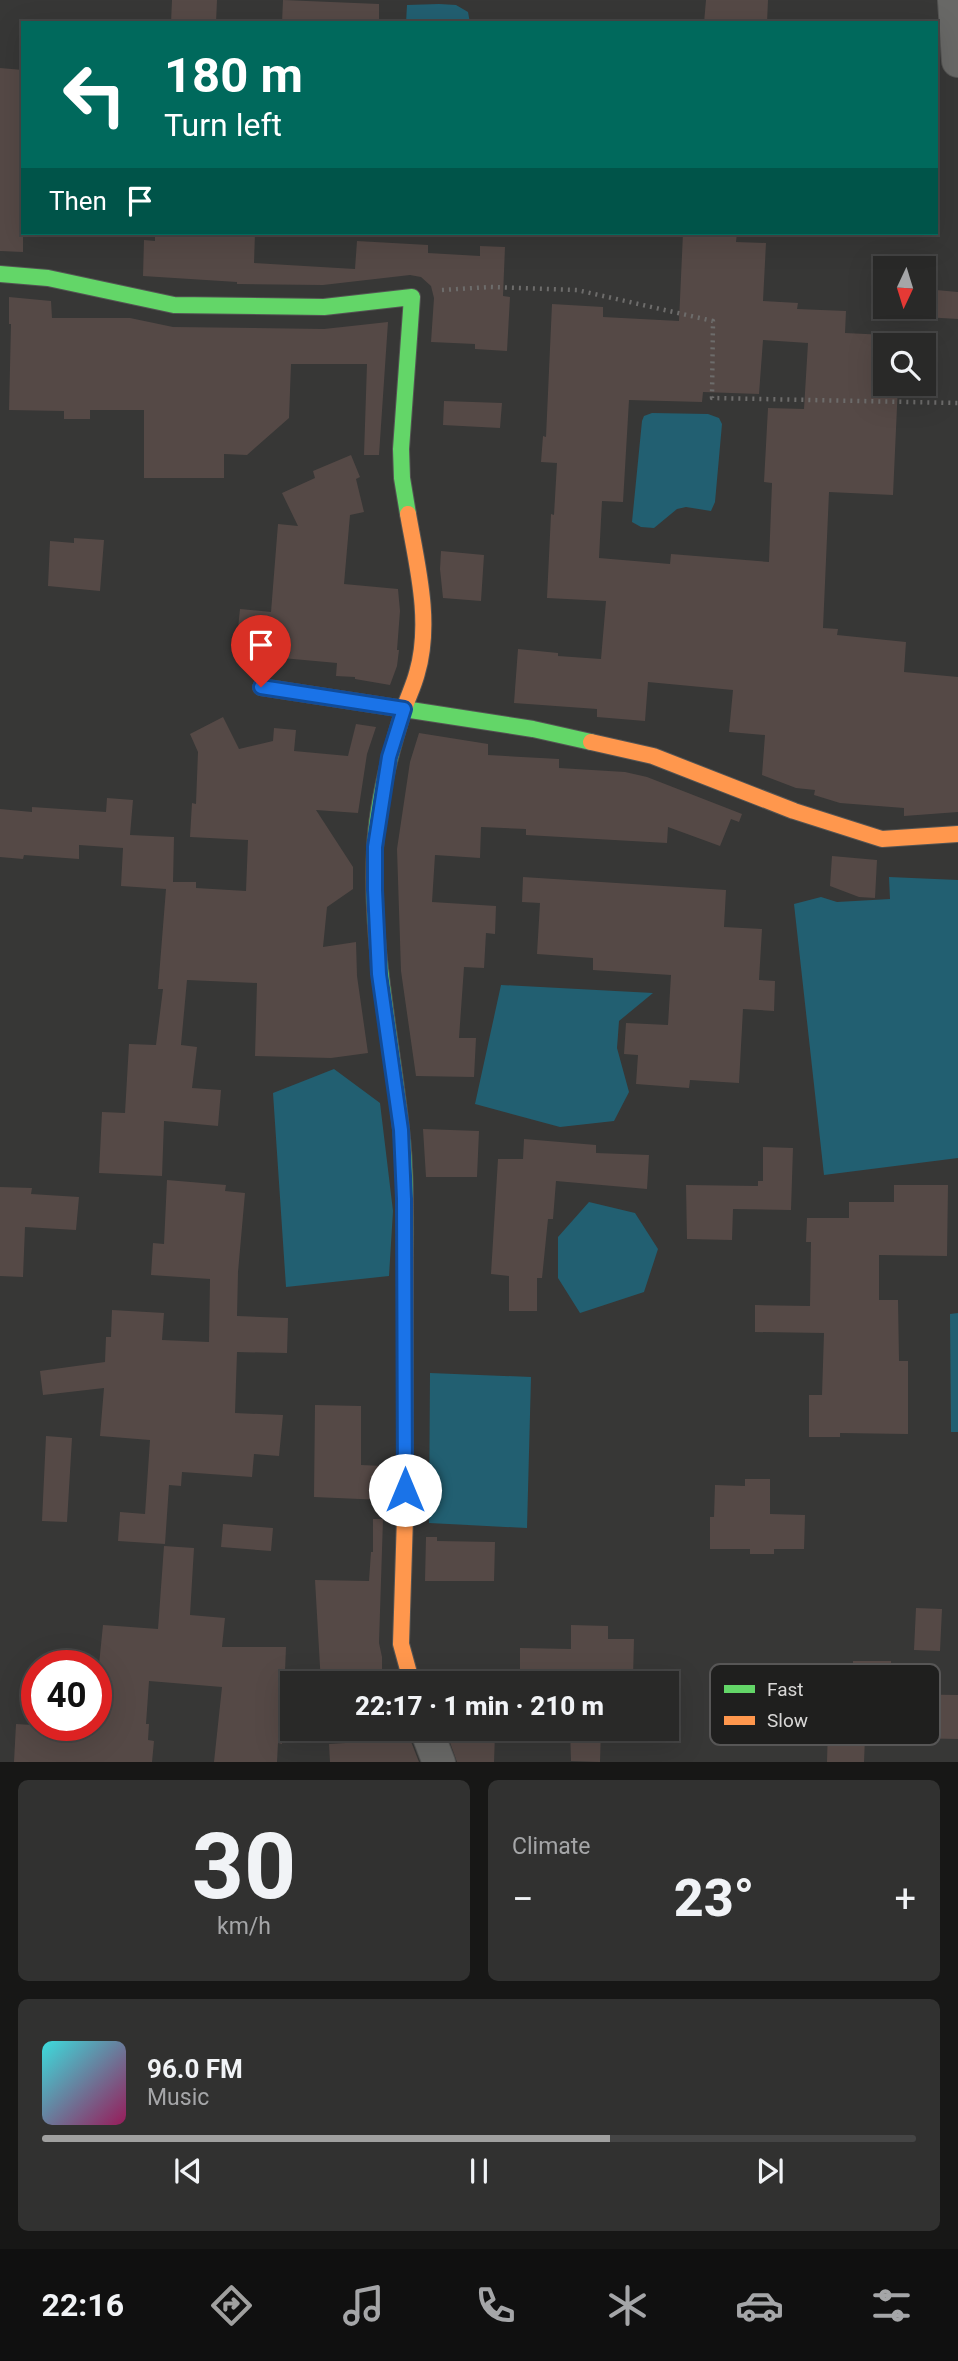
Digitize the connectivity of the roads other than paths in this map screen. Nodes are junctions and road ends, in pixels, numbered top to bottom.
1 (954, 0) edge
2 (958, 61) edge
3 (0, 274) edge
4 (261, 687) dead end
5 (404, 709) junction
6 (958, 834) edge
7 (408, 1671) edge
8 (431, 1741) edge
9 (439, 1762) edge

1 - 2 street
3 - 5 street
4 - 5 street
5 - 6 street
5 - 7 street
8 - 9 street

